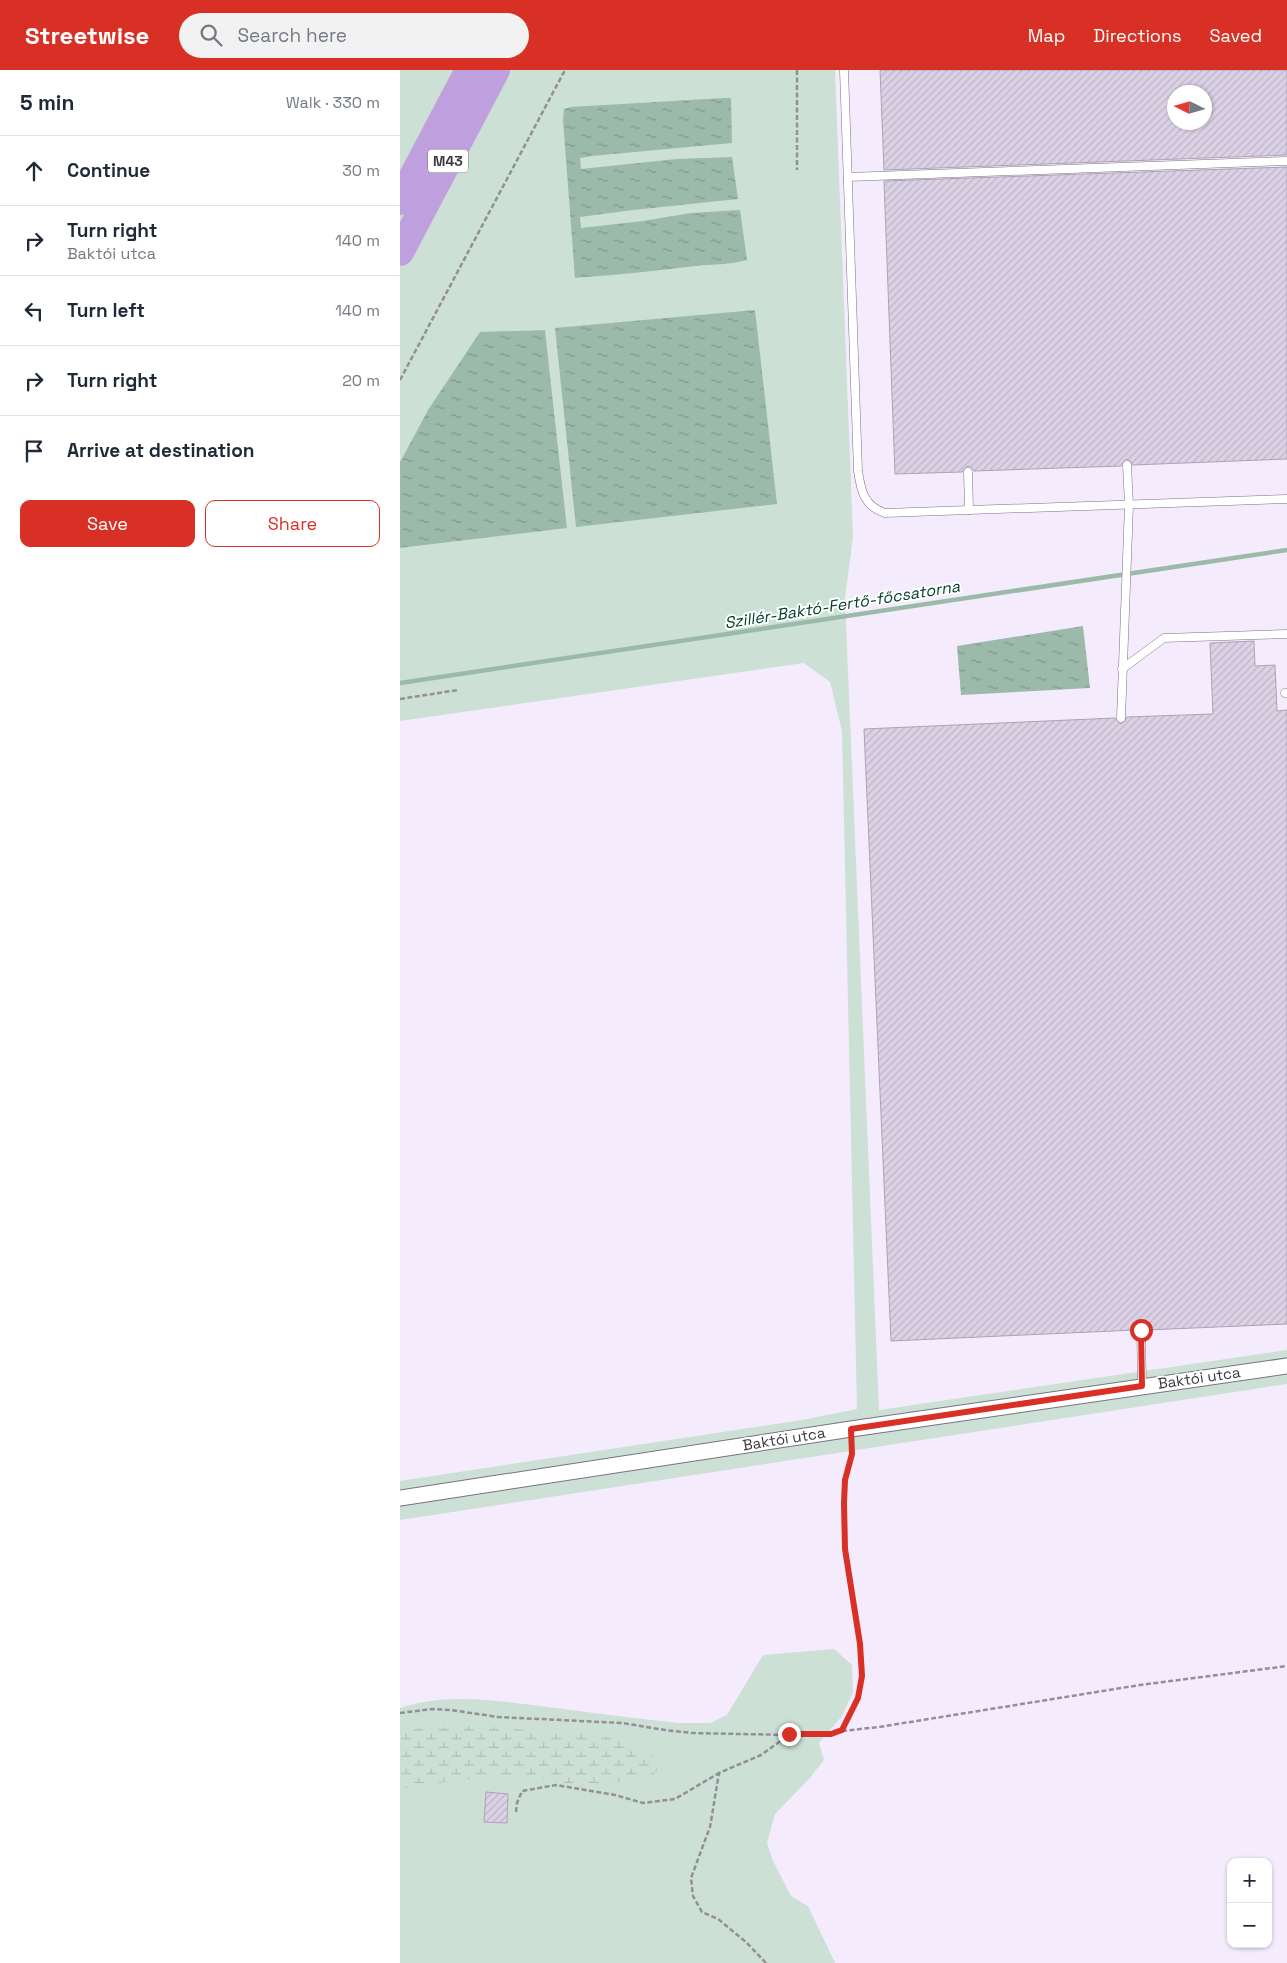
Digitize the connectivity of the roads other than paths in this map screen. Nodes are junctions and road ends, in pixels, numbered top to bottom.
1 (469, 70) edge
2 (496, 70) edge
3 (844, 70) edge
4 (1287, 161) edge
5 (848, 176) junction
6 (400, 201) edge
7 (400, 252) edge
8 (1128, 466) dead end
9 (968, 472) dead end
10 (1287, 499) edge
11 (1129, 505) junction
12 (969, 510) junction
13 (1287, 634) edge
14 (1122, 669) junction
15 (1121, 718) dead end
16 (1141, 1330) dead end
17 (1287, 1366) edge
18 (1142, 1386) junction
19 (400, 1498) edge

1 - 6 highway, M43
2 - 7 highway, M43
3 - 5 lane
4 - 5 lane
5 - 12 lane
8 - 11 lane
9 - 12 lane
10 - 11 lane
11 - 12 lane
11 - 14 lane
13 - 14 lane
14 - 15 lane
16 - 18 lane
17 - 18 street, Baktói utca
18 - 19 street, Baktói utca

